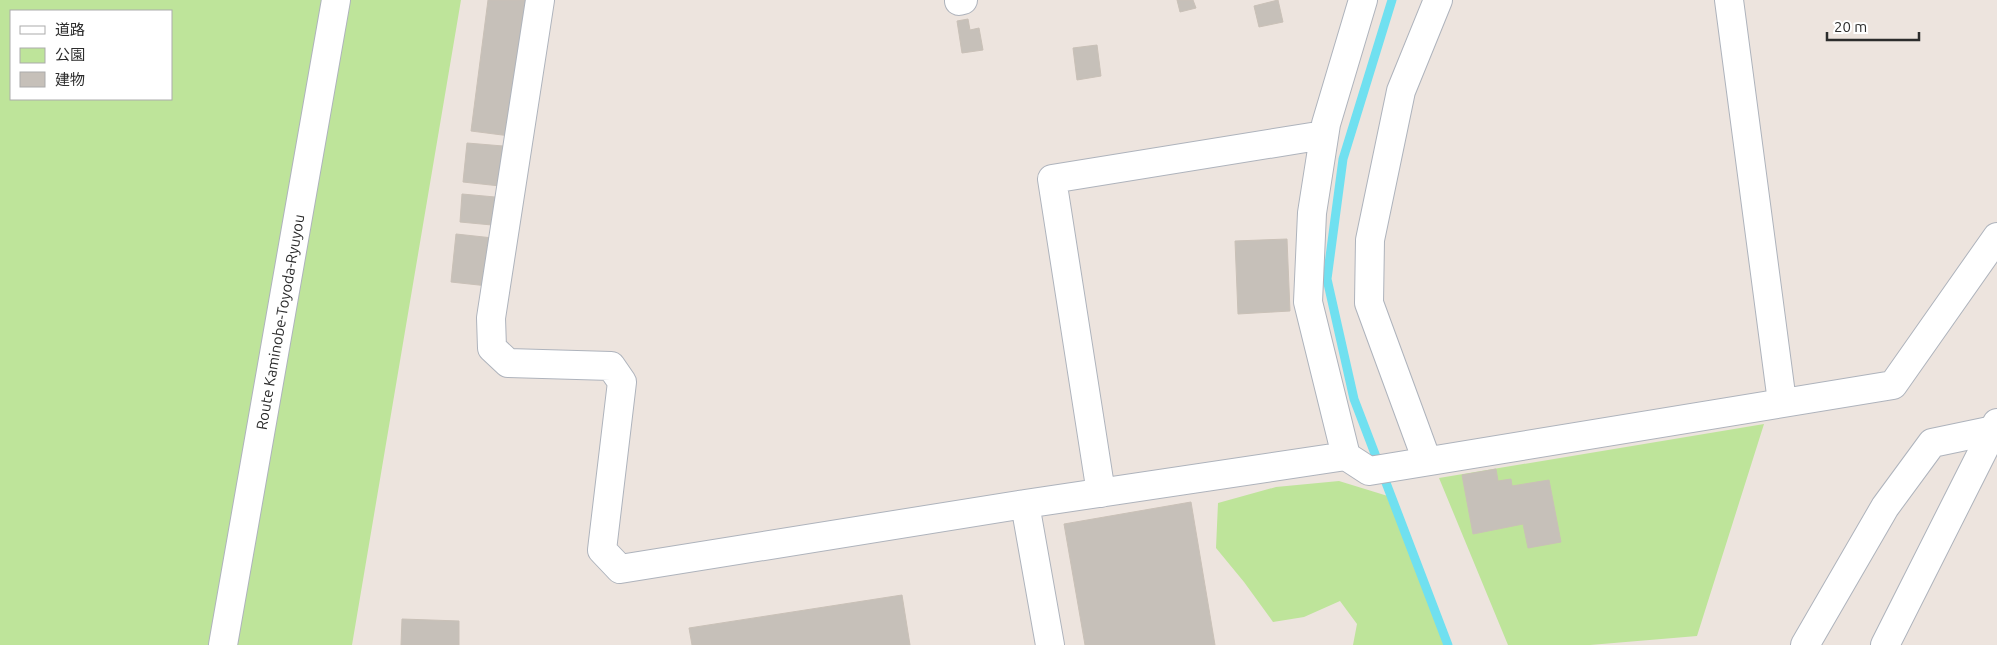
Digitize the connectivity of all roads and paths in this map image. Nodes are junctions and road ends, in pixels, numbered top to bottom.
1 (336, 0) edge
2 (540, 0) edge
3 (1363, 0) edge
4 (1438, 0) edge
5 (1729, 0) edge
6 (1324, 135) junction
7 (1997, 237) edge
8 (1782, 402) junction
9 (1995, 427) edge
10 (1346, 456) junction
11 (1427, 461) junction
12 (1101, 493) junction
13 (1025, 504) junction
14 (223, 645) edge
15 (1050, 645) edge
16 (1805, 645) edge
17 (1885, 645) edge

1 - 14 street, Route Kaminobe-Toyoda-Ryuyou
2 - 13 street
3 - 6 street
4 - 11 street
5 - 8 street
6 - 10 street
6 - 12 street
7 - 8 street
8 - 11 street
9 - 16 street
9 - 17 street
10 - 11 street
10 - 12 street
12 - 13 street
13 - 15 street

